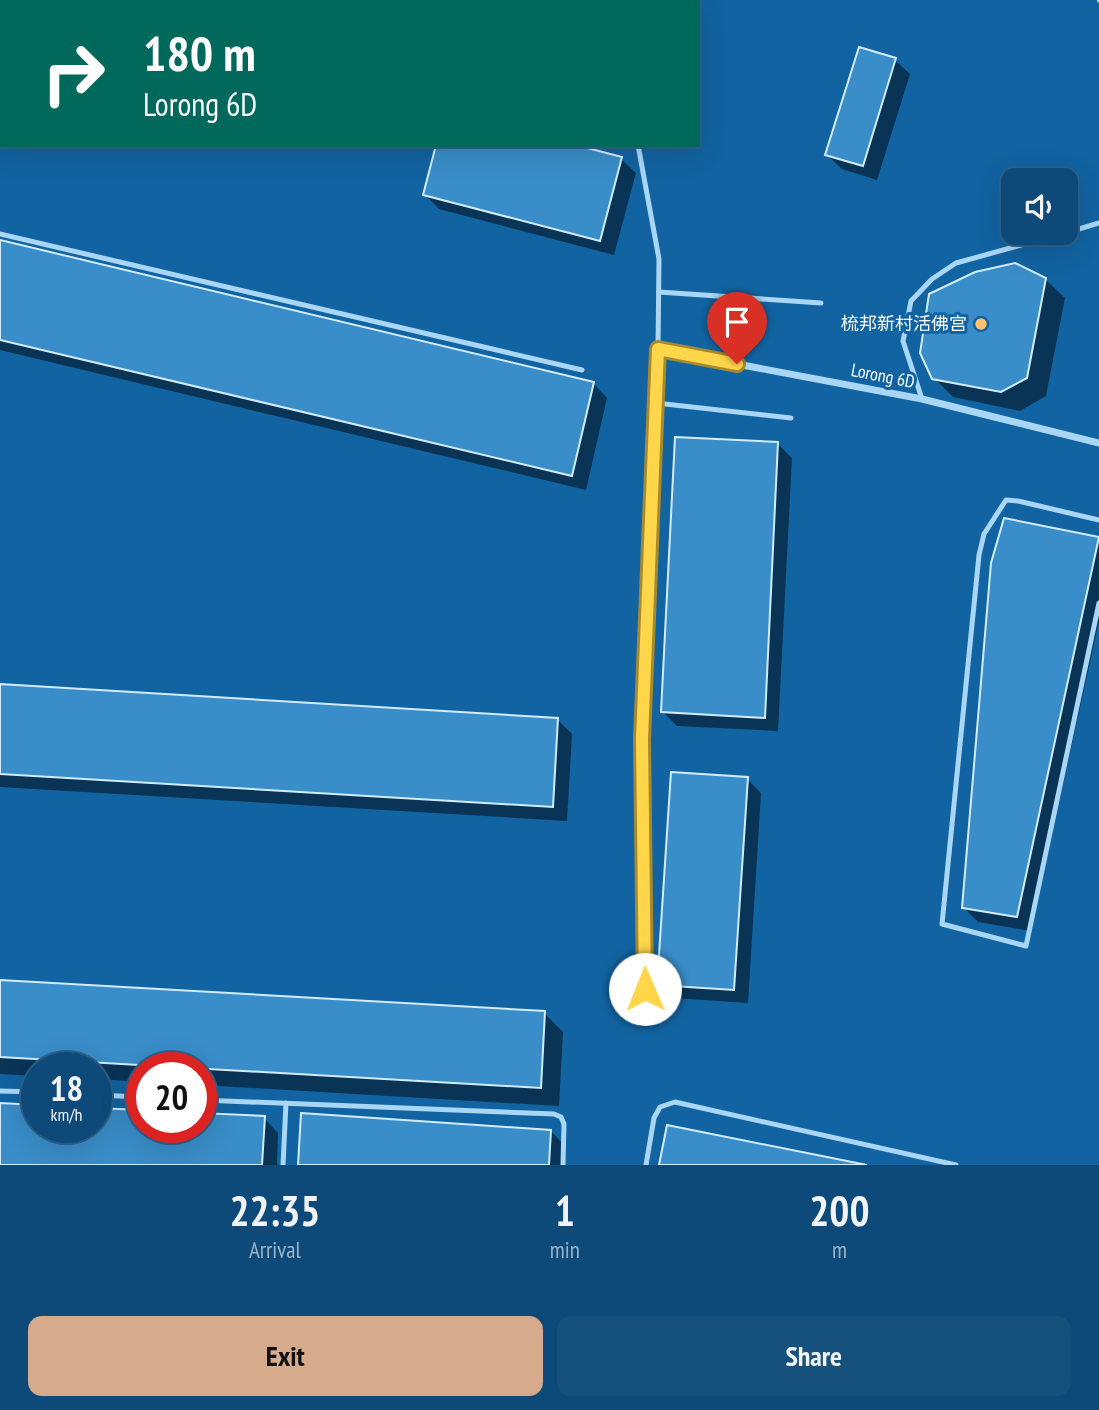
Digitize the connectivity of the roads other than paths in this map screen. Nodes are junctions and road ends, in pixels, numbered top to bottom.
1 (638, 147) edge
2 (1099, 223) edge
3 (1078, 229) edge
4 (0, 234) edge
5 (1021, 245) edge
6 (659, 292) junction
7 (821, 303) dead end
8 (658, 349) junction
9 (582, 370) dead end
10 (922, 399) junction
11 (656, 403) junction
12 (790, 418) dead end
13 (1099, 443) edge
14 (1099, 520) edge
15 (1099, 603) edge
16 (645, 989) dead end
17 (0, 1091) edge
18 (21, 1092) edge
19 (217, 1101) edge
20 (286, 1103) junction
21 (283, 1165) edge
22 (563, 1165) edge
23 (646, 1165) edge
24 (957, 1165) edge

1 - 6 lane
2 - 3 lane
4 - 9 lane
5 - 10 lane
6 - 7 lane
6 - 8 lane
8 - 10 street, Lorong 6D
8 - 11 lane
10 - 13 street, Lorong 6D
11 - 12 lane
11 - 16 lane
14 - 15 lane
17 - 18 lane
19 - 20 lane
20 - 21 lane
20 - 22 lane
23 - 24 lane

